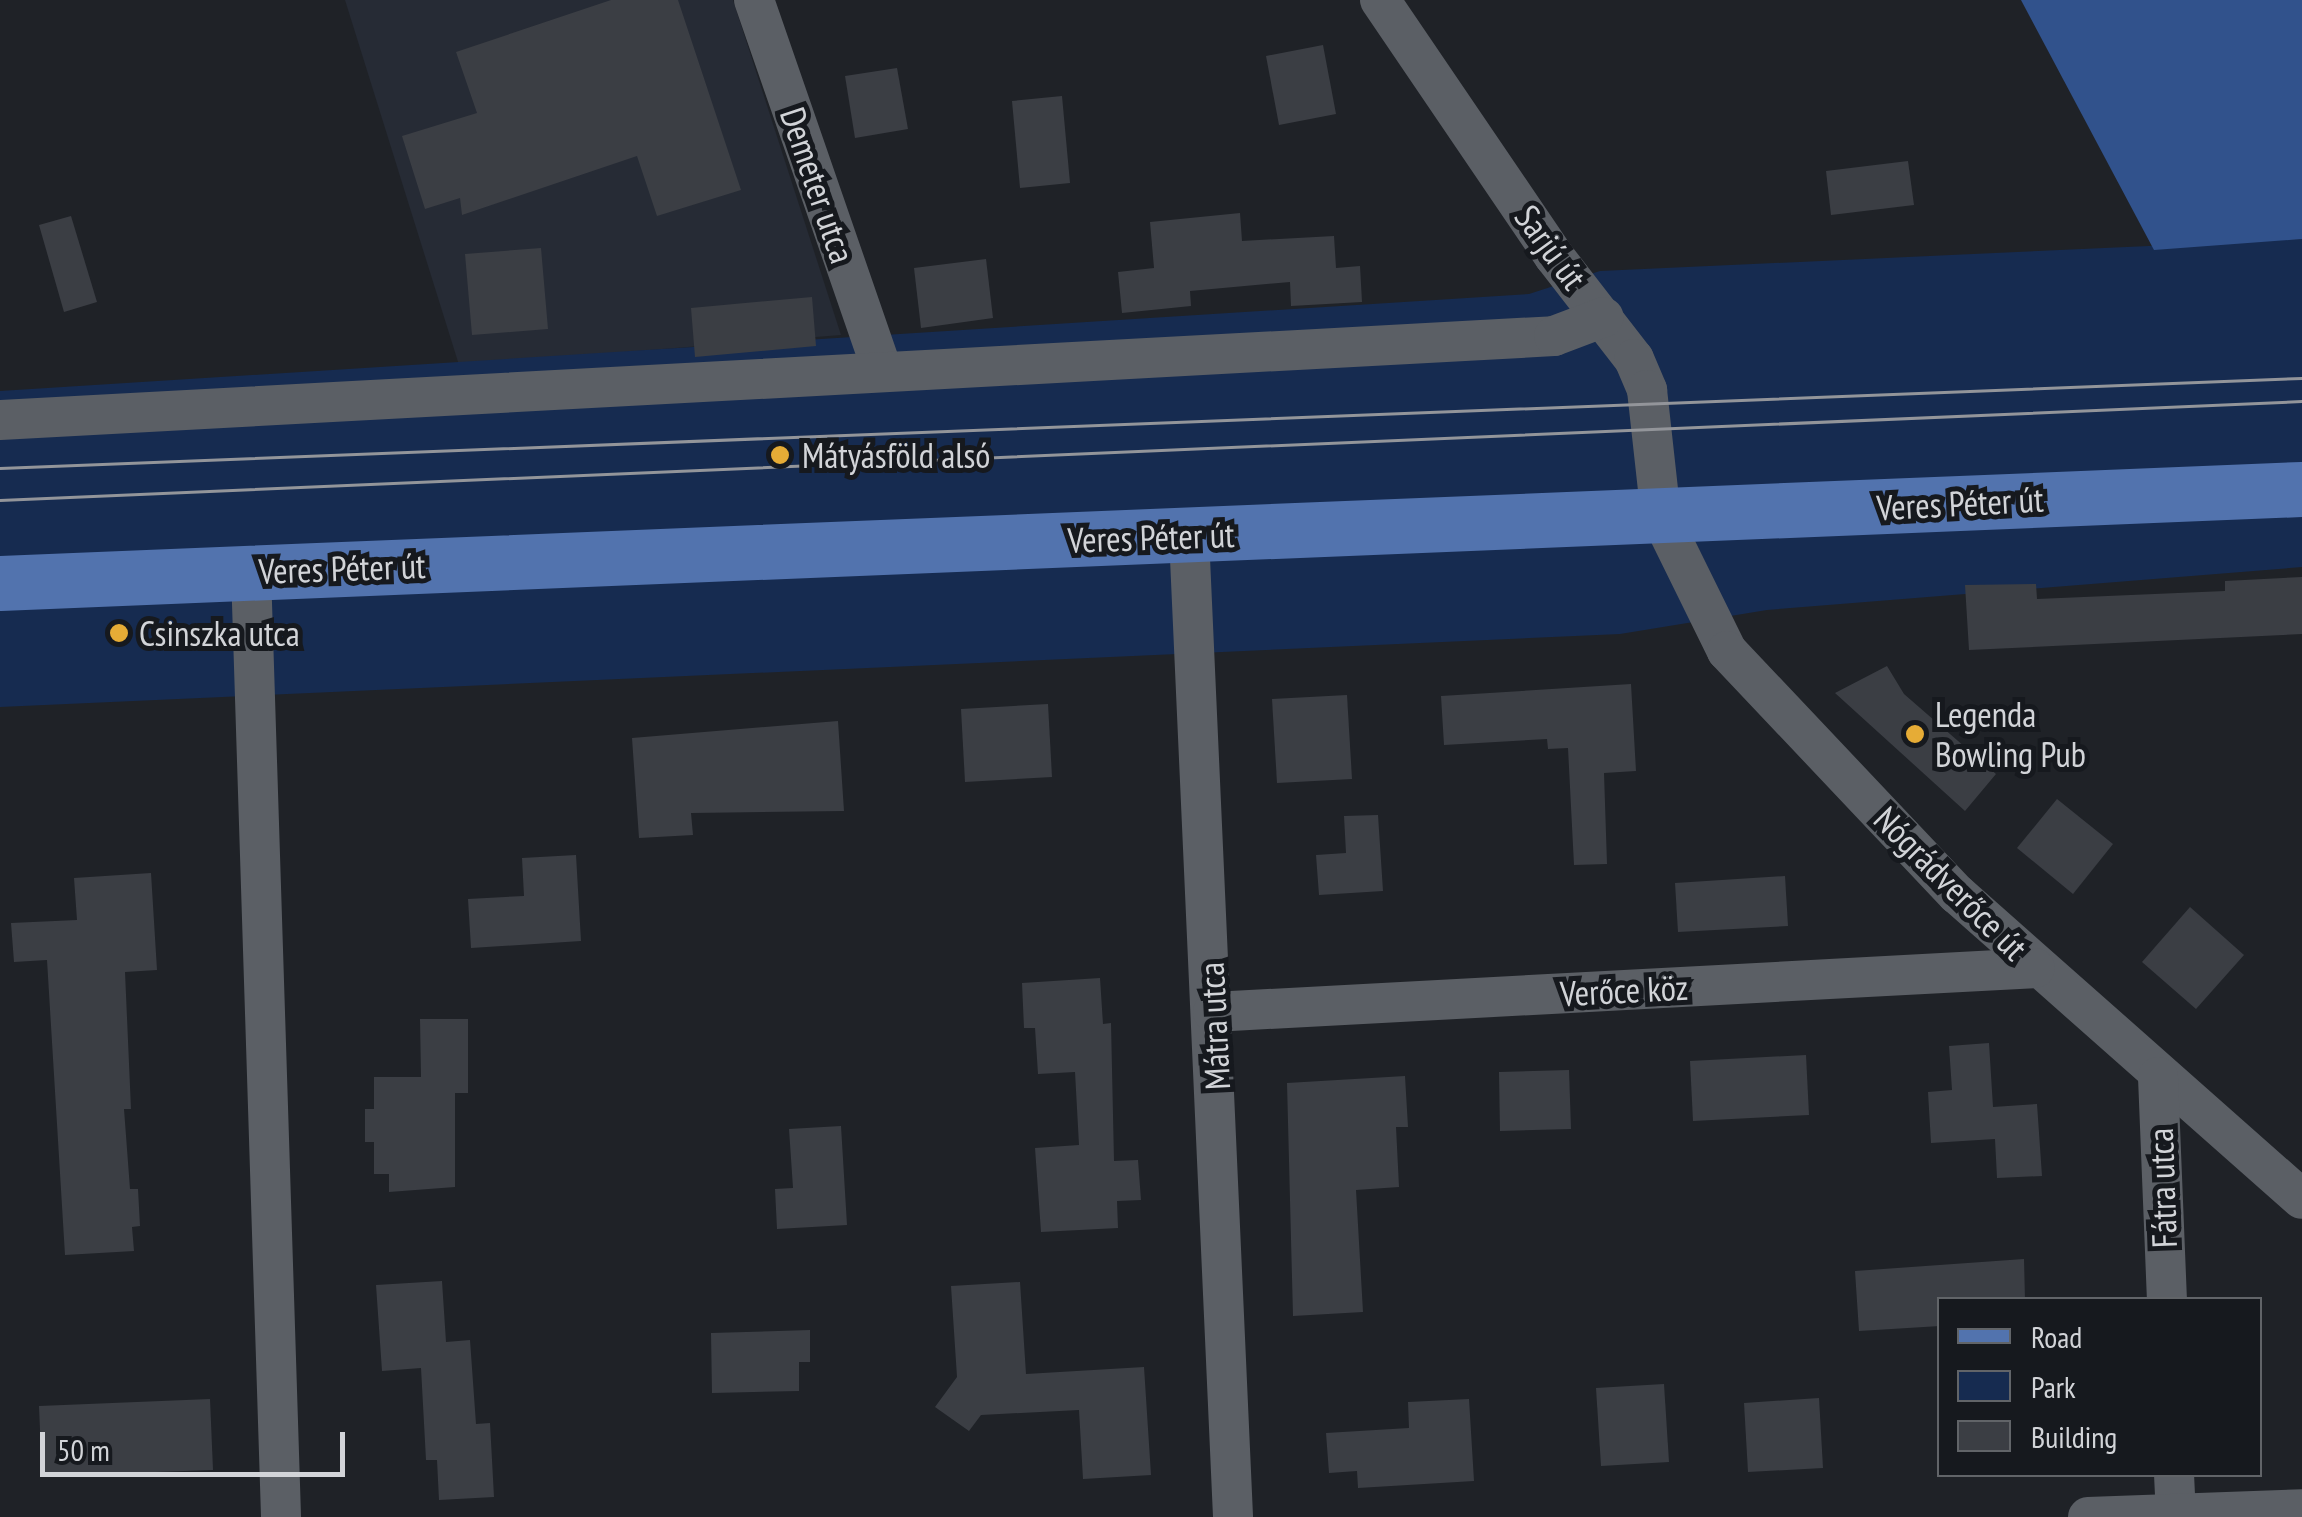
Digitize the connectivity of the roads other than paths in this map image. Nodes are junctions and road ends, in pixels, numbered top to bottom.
1 (754, 0) edge
2 (1380, 0) edge
3 (1604, 317) junction
4 (882, 370) junction
5 (0, 420) edge
6 (2302, 489) edge
7 (1661, 517) junction
8 (1189, 536) junction
9 (251, 572) junction
10 (0, 582) edge
11 (2036, 968) junction
12 (1214, 1012) junction
13 (2158, 1077) junction
14 (2302, 1200) edge
15 (2167, 1297) edge
16 (2175, 1502) edge
17 (2302, 1509) edge
18 (281, 1517) edge
19 (1233, 1517) edge
20 (2088, 1517) edge

1 - 4 street, Demeter utca
2 - 3 street, Sarjú út
3 - 4 street
3 - 7 street, Sarjú út
4 - 5 street
6 - 7 main road, Veres Péter út
7 - 8 main road, Veres Péter út
7 - 11 street, Nógrádverőce út
8 - 9 main road, Veres Péter út
8 - 12 street, Mátra utca
9 - 10 main road, Veres Péter út
9 - 18 street
11 - 12 street, Verőce köz
11 - 13 street, Nógrádverőce út
12 - 19 street, Mátra utca
13 - 14 street, Nógrádverőce út
13 - 15 street, Fátra utca
16 - 17 street
16 - 20 street

